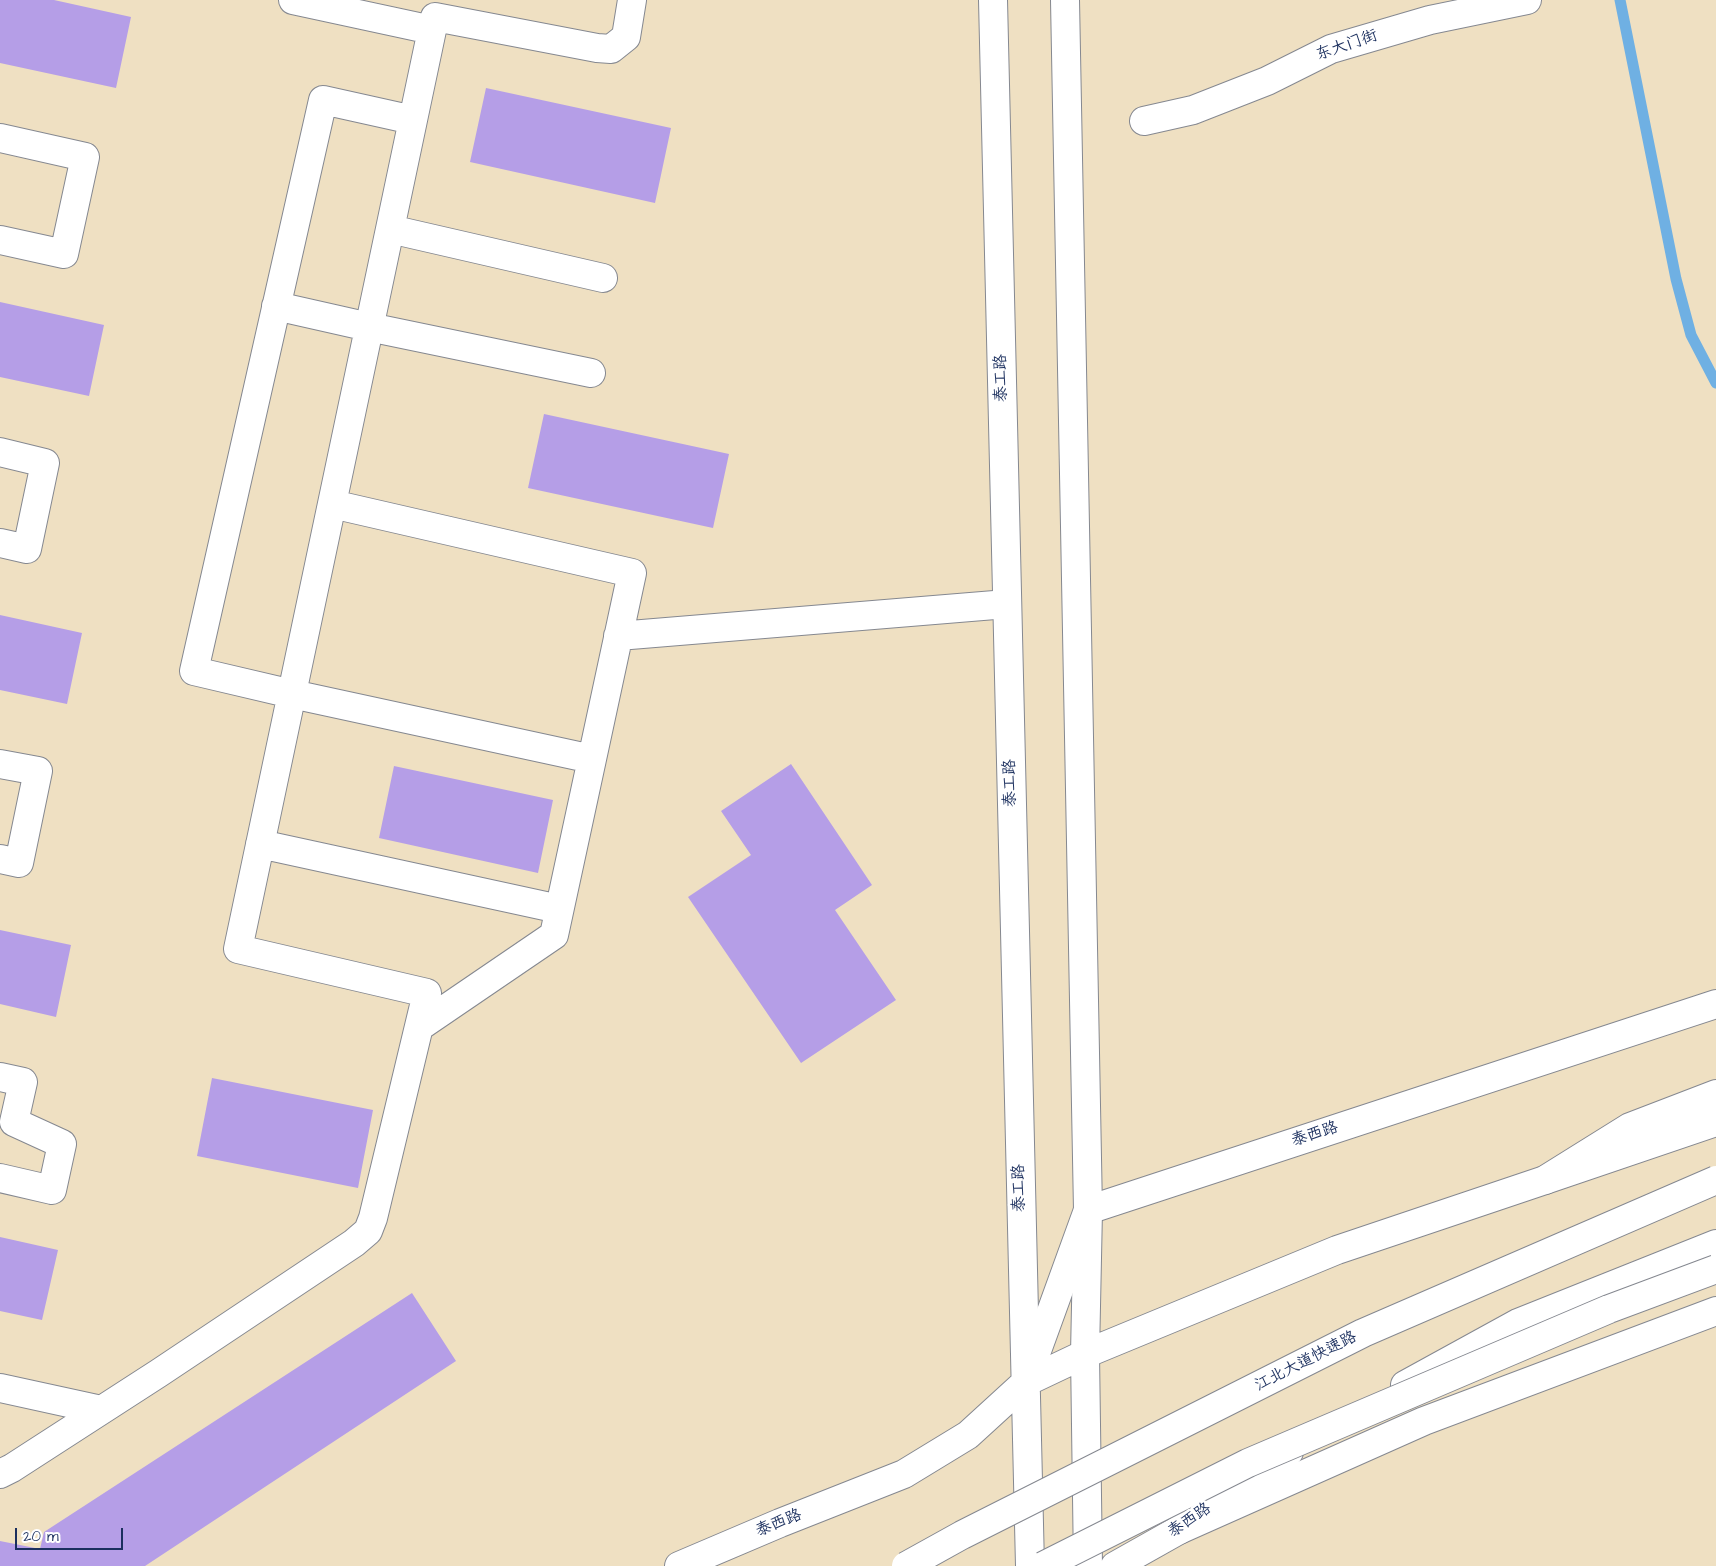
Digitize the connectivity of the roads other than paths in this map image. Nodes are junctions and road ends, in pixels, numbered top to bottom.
1 (293, 0) edge
2 (632, 0) edge
3 (993, 0) edge
4 (1065, 0) edge
5 (1527, 0) edge
6 (435, 16) edge
7 (413, 120) junction
8 (1144, 121) dead end
9 (0, 138) edge
10 (390, 229) junction
11 (0, 240) edge
12 (603, 278) dead end
13 (276, 306) junction
14 (369, 327) junction
15 (591, 373) dead end
16 (0, 452) edge
17 (332, 504) junction
18 (0, 543) edge
19 (1007, 604) junction
20 (618, 636) junction
21 (292, 694) junction
22 (592, 759) junction
23 (0, 764) edge
24 (260, 844) junction
25 (0, 859) edge
26 (559, 909) junction
27 (1716, 1004) edge
28 (419, 1027) junction
29 (0, 1077) edge
30 (1716, 1094) edge
31 (1716, 1122) edge
32 (0, 1178) edge
33 (1545, 1180) junction
34 (1716, 1180) edge
35 (1088, 1210) junction
36 (1716, 1244) edge
37 (1716, 1269) edge
38 (1716, 1311) edge
39 (1085, 1354) junction
40 (1026, 1382) junction
41 (0, 1388) edge
42 (101, 1410) junction
43 (0, 1474) edge
44 (1179, 1530) junction
45 (679, 1566) edge
46 (906, 1566) edge
47 (1030, 1566) edge
48 (1043, 1566) edge
49 (1088, 1566) edge
50 (1115, 1566) edge

1 - 6 main road
2 - 6 main road
3 - 19 main road, 泰工路
4 - 35 main road
5 - 8 main road, 东大门街
6 - 7 main road
7 - 10 main road
7 - 13 main road
9 - 11 main road
10 - 12 main road
10 - 14 main road
13 - 14 main road
13 - 21 main road
14 - 15 main road
14 - 17 main road
16 - 18 main road
17 - 20 main road
17 - 21 main road
19 - 20 main road
19 - 40 main road, 泰工路
20 - 22 main road
21 - 22 main road
21 - 24 main road
22 - 26 main road
23 - 25 main road
24 - 26 main road
24 - 28 main road
26 - 28 main road
27 - 35 main road, 泰西路
28 - 42 main road
29 - 32 main road
30 - 33 main road, 泰西路
31 - 33 main road
33 - 39 main road, 泰西路
34 - 46 main road, 江北大道快速路, bridge
35 - 39 main road
35 - 40 main road, 泰西路
36 - 44 main road, 泰西路
37 - 48 main road, bridge
38 - 44 main road
39 - 40 main road, 泰西路
39 - 49 main road
40 - 45 main road, 泰西路
40 - 47 main road, 泰工路
41 - 42 main road
42 - 43 main road
44 - 50 main road, 泰西路

